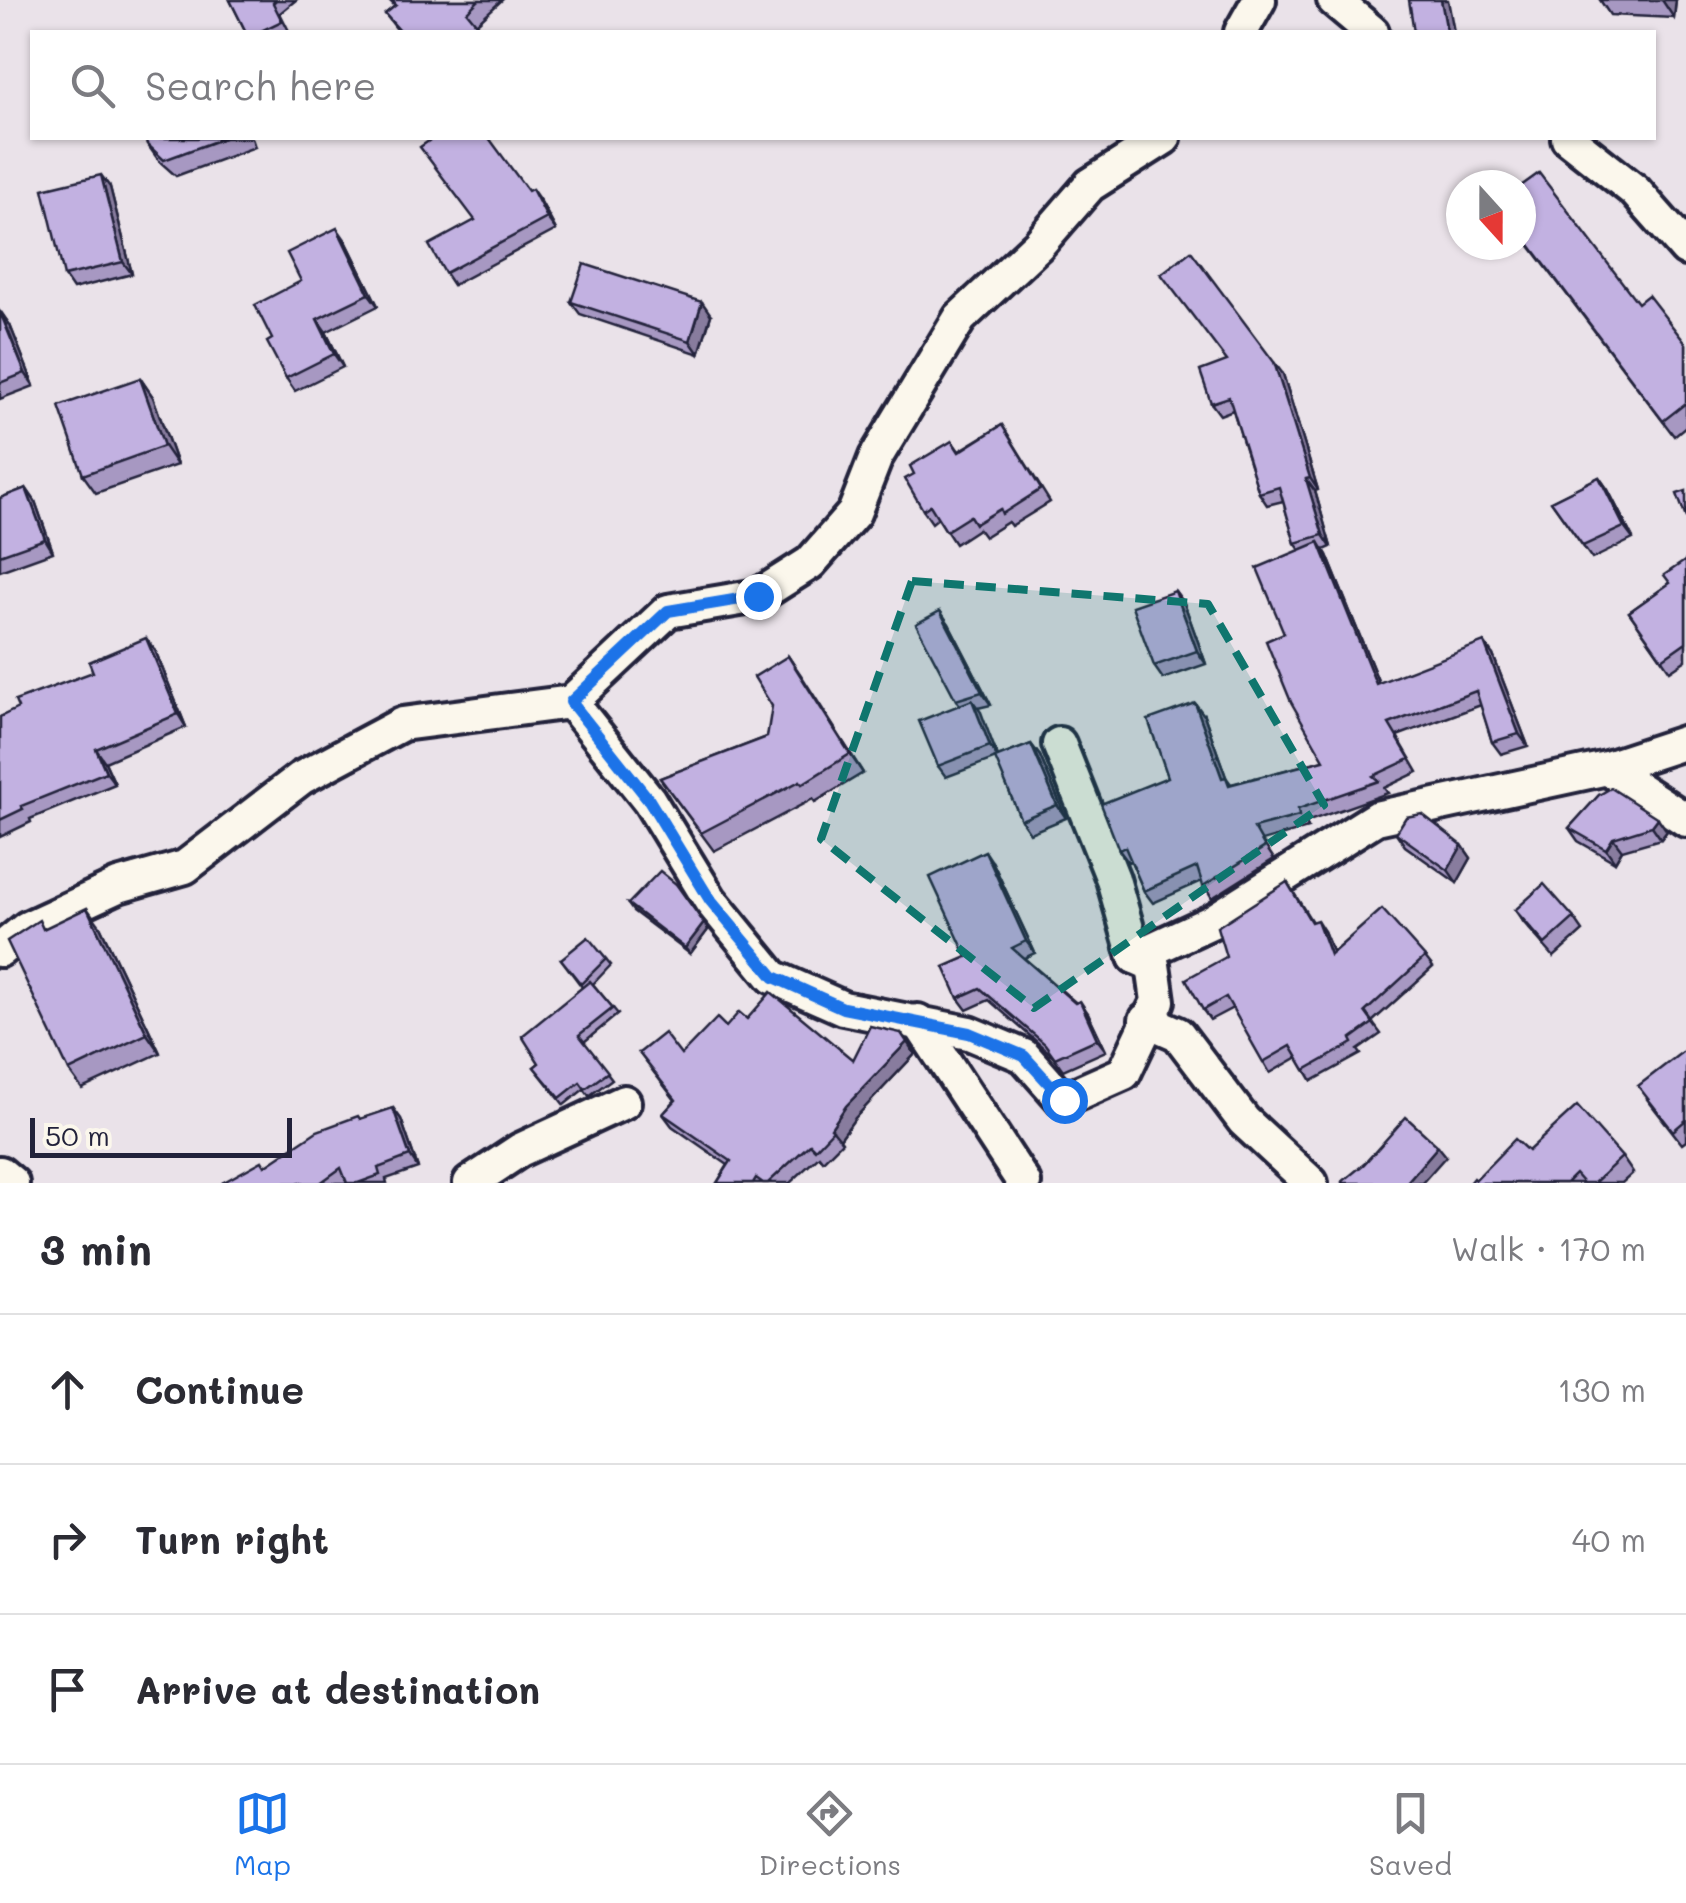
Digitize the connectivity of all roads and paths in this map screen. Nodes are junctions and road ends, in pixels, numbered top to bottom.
1 (1258, 0) edge
2 (1334, 0) edge
3 (1242, 30) edge
4 (1370, 30) edge
5 (1161, 140) edge
6 (1571, 140) edge
7 (1686, 249) edge
8 (571, 702) junction
9 (1686, 742) edge
10 (1059, 744) dead end
11 (1607, 768) junction
12 (1686, 820) edge
13 (0, 950) edge
14 (1135, 957) junction
15 (1146, 1020) junction
16 (918, 1021) junction
17 (624, 1102) dead end
18 (0, 1173) edge
19 (12, 1183) edge
20 (470, 1183) edge
21 (1024, 1183) edge
22 (1311, 1183) edge

1 - 3 street
2 - 4 street
5 - 8 street
6 - 7 street
8 - 13 street
8 - 16 street
9 - 11 street
10 - 14 street
11 - 12 street
11 - 14 street
14 - 15 street
15 - 16 street
15 - 22 street
16 - 21 street
17 - 20 street
18 - 19 street

